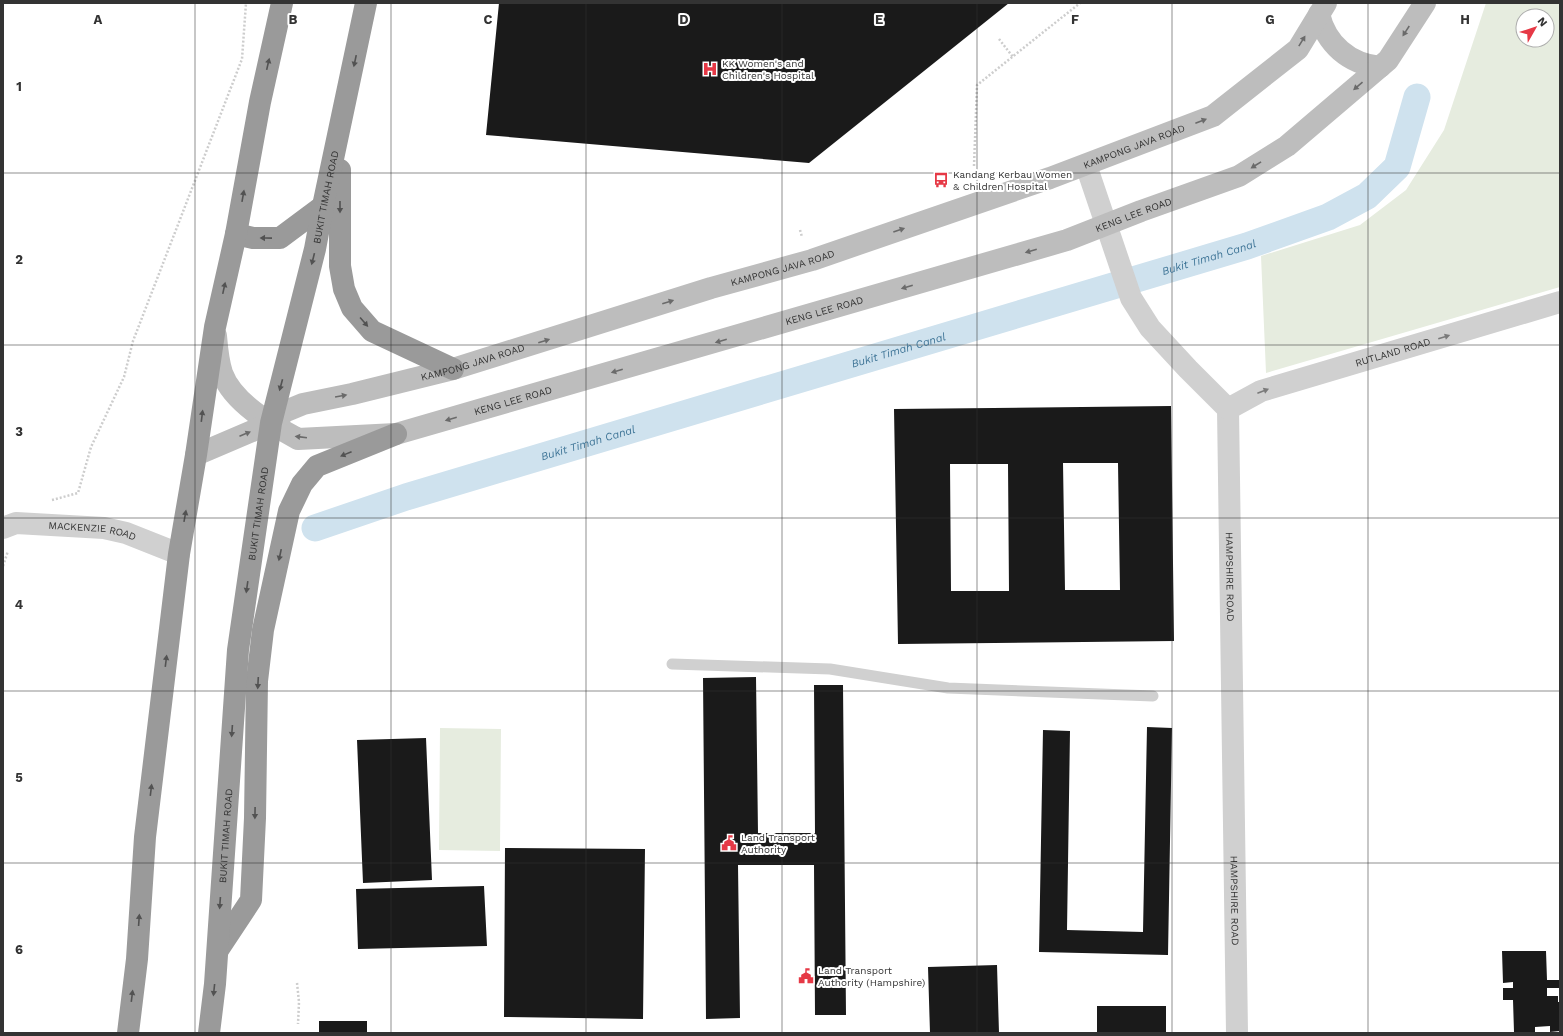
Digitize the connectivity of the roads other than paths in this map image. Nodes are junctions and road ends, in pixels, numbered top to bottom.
1 (282, 3) edge
2 (366, 3) edge
3 (1425, 3) edge
4 (1323, 9) edge
5 (1380, 66) junction
6 (340, 126) junction
7 (1086, 164) junction
8 (323, 206) junction
9 (1107, 225) junction
10 (236, 234) junction
11 (1560, 302) edge
12 (215, 327) junction
13 (453, 369) junction
14 (1228, 409) junction
15 (271, 423) junction
16 (396, 434) junction
17 (196, 455) junction
18 (10, 525) edge
19 (178, 554) junction
20 (672, 664) dead end
21 (1153, 696) dead end
22 (217, 951) junction
23 (128, 1033) edge
24 (210, 1033) edge
25 (1237, 1033) edge

10 -> 1 highway
2 -> 6 highway, BUKIT TIMAH ROAD
3 -> 5 main road, KENG LEE ROAD
4 - 5 main road
7 -> 4 main road, KAMPONG JAVA ROAD
5 -> 9 main road, KENG LEE ROAD
6 - 8 highway, BUKIT TIMAH ROAD
6 -> 13 highway
7 - 9 street
13 -> 7 main road, KAMPONG JAVA ROAD
8 -> 10 highway
8 -> 15 highway, BUKIT TIMAH ROAD
9 - 14 street
9 -> 16 main road, KENG LEE ROAD
12 -> 10 highway
14 -> 11 street, RUTLAND ROAD
12 - 15 main road, KENG LEE ROAD
17 -> 12 highway
15 -> 13 main road, KAMPONG JAVA ROAD
14 - 25 street, HAMPSHIRE ROAD
16 -> 15 main road, KENG LEE ROAD
17 -> 15 main road, KAMPONG JAVA ROAD
15 -> 22 highway, BUKIT TIMAH ROAD
16 -> 22 highway
19 -> 17 highway
18 - 19 street, MACKENZIE ROAD
23 -> 19 highway
20 - 21 lane
22 -> 24 highway, BUKIT TIMAH ROAD

